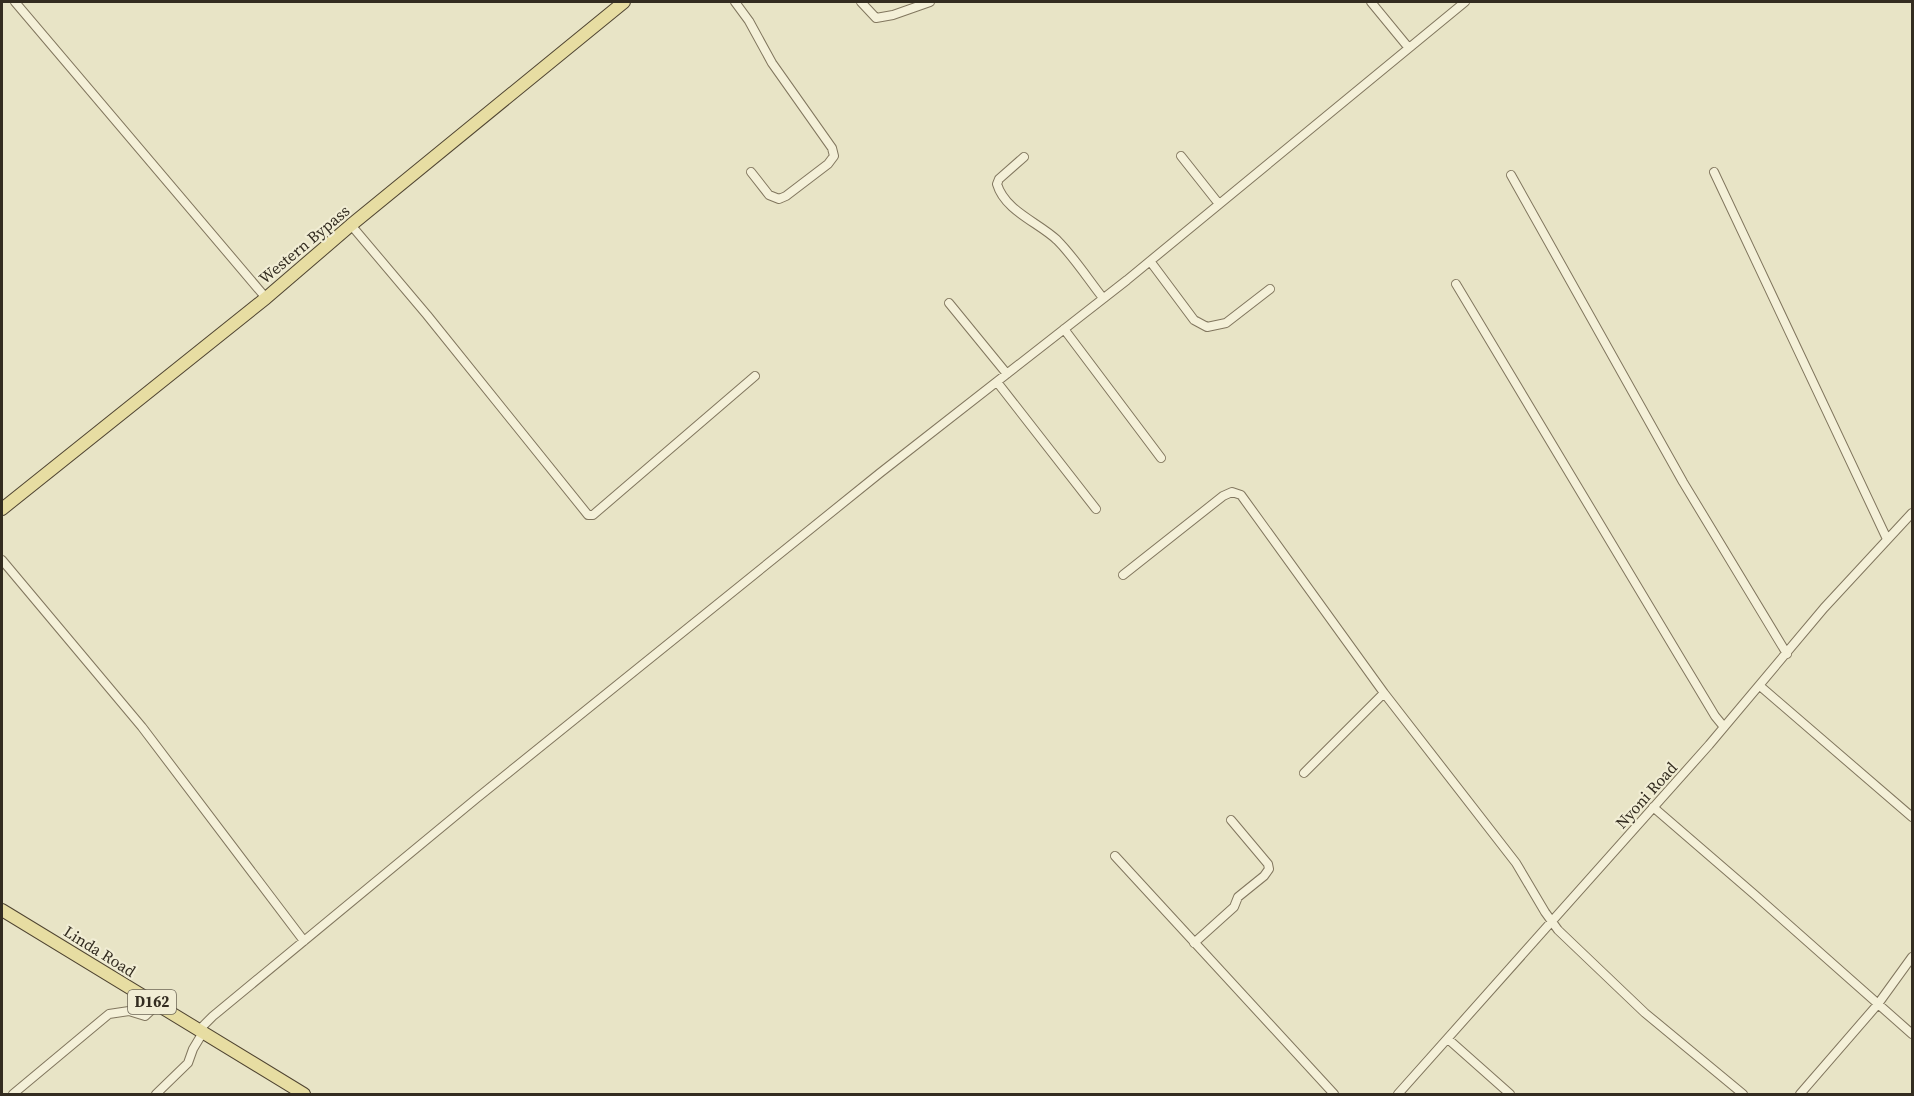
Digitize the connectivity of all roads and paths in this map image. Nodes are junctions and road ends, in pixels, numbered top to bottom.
1 (15, 2) edge
2 (624, 2) edge
3 (735, 2) edge
4 (861, 2) edge
5 (930, 2) edge
6 (1371, 2) edge
7 (1465, 2) edge
8 (1408, 46) junction
9 (1180, 156) dead end
10 (1024, 157) dead end
11 (751, 172) dead end
12 (1714, 172) dead end
13 (1511, 176) dead end
14 (1219, 204) junction
15 (351, 225) junction
16 (1150, 261) junction
17 (1456, 284) dead end
18 (1270, 289) dead end
19 (266, 298) junction
20 (1103, 298) junction
21 (949, 303) dead end
22 (1064, 329) junction
23 (1006, 374) junction
24 (755, 376) dead end
25 (996, 382) junction
26 (1161, 458) dead end
27 (2, 508) edge
28 (1096, 509) dead end
29 (1912, 513) edge
30 (1887, 539) junction
31 (2, 560) edge
32 (1123, 575) dead end
33 (1786, 654) junction
34 (1760, 686) junction
35 (1384, 693) junction
36 (1724, 727) junction
37 (1304, 772) dead end
38 (1653, 807) junction
39 (1912, 817) edge
40 (1231, 820) dead end
41 (1115, 856) dead end
42 (2, 910) edge
43 (1551, 922) junction
44 (304, 941) junction
45 (1194, 943) junction
46 (1912, 957) edge
47 (1878, 1004) junction
48 (157, 1005) junction
49 (200, 1032) junction
50 (1912, 1034) edge
51 (1448, 1039) junction
52 (13, 1095) edge
53 (156, 1095) edge
54 (304, 1095) edge
55 (1334, 1095) edge
56 (1398, 1095) edge
57 (1510, 1095) edge
58 (1743, 1095) edge
59 (1800, 1095) edge

1 - 19 street
2 - 15 main road, Western Bypass
3 - 11 street
4 - 5 street
6 - 8 street
7 - 8 street
8 - 14 street
9 - 14 street
10 - 20 street
12 - 30 street
13 - 33 street
14 - 16 street
15 - 19 main road, Western Bypass
15 - 24 street
16 - 18 street
16 - 20 street
17 - 36 street
19 - 27 main road, Western Bypass
20 - 22 street
21 - 23 street
22 - 23 street
22 - 26 street
23 - 25 street
25 - 28 street
25 - 44 street
29 - 30 street, Nyoni Road
30 - 33 street, Nyoni Road
31 - 44 street
32 - 35 street
33 - 34 street, Nyoni Road
34 - 36 street, Nyoni Road
34 - 39 street
35 - 37 street
35 - 43 street
36 - 38 street, Nyoni Road
38 - 43 street, Nyoni Road
38 - 47 street
40 - 45 street
41 - 45 street
42 - 48 main road, Linda Road / D162
43 - 51 street, Nyoni Road
43 - 58 street
44 - 49 street
45 - 55 street
46 - 47 street
47 - 50 street
47 - 59 street
48 - 49 main road, Linda Road / D162
48 - 52 street
49 - 53 street
49 - 54 main road, Linda Road / D162
51 - 56 street, Nyoni Road
51 - 57 street

